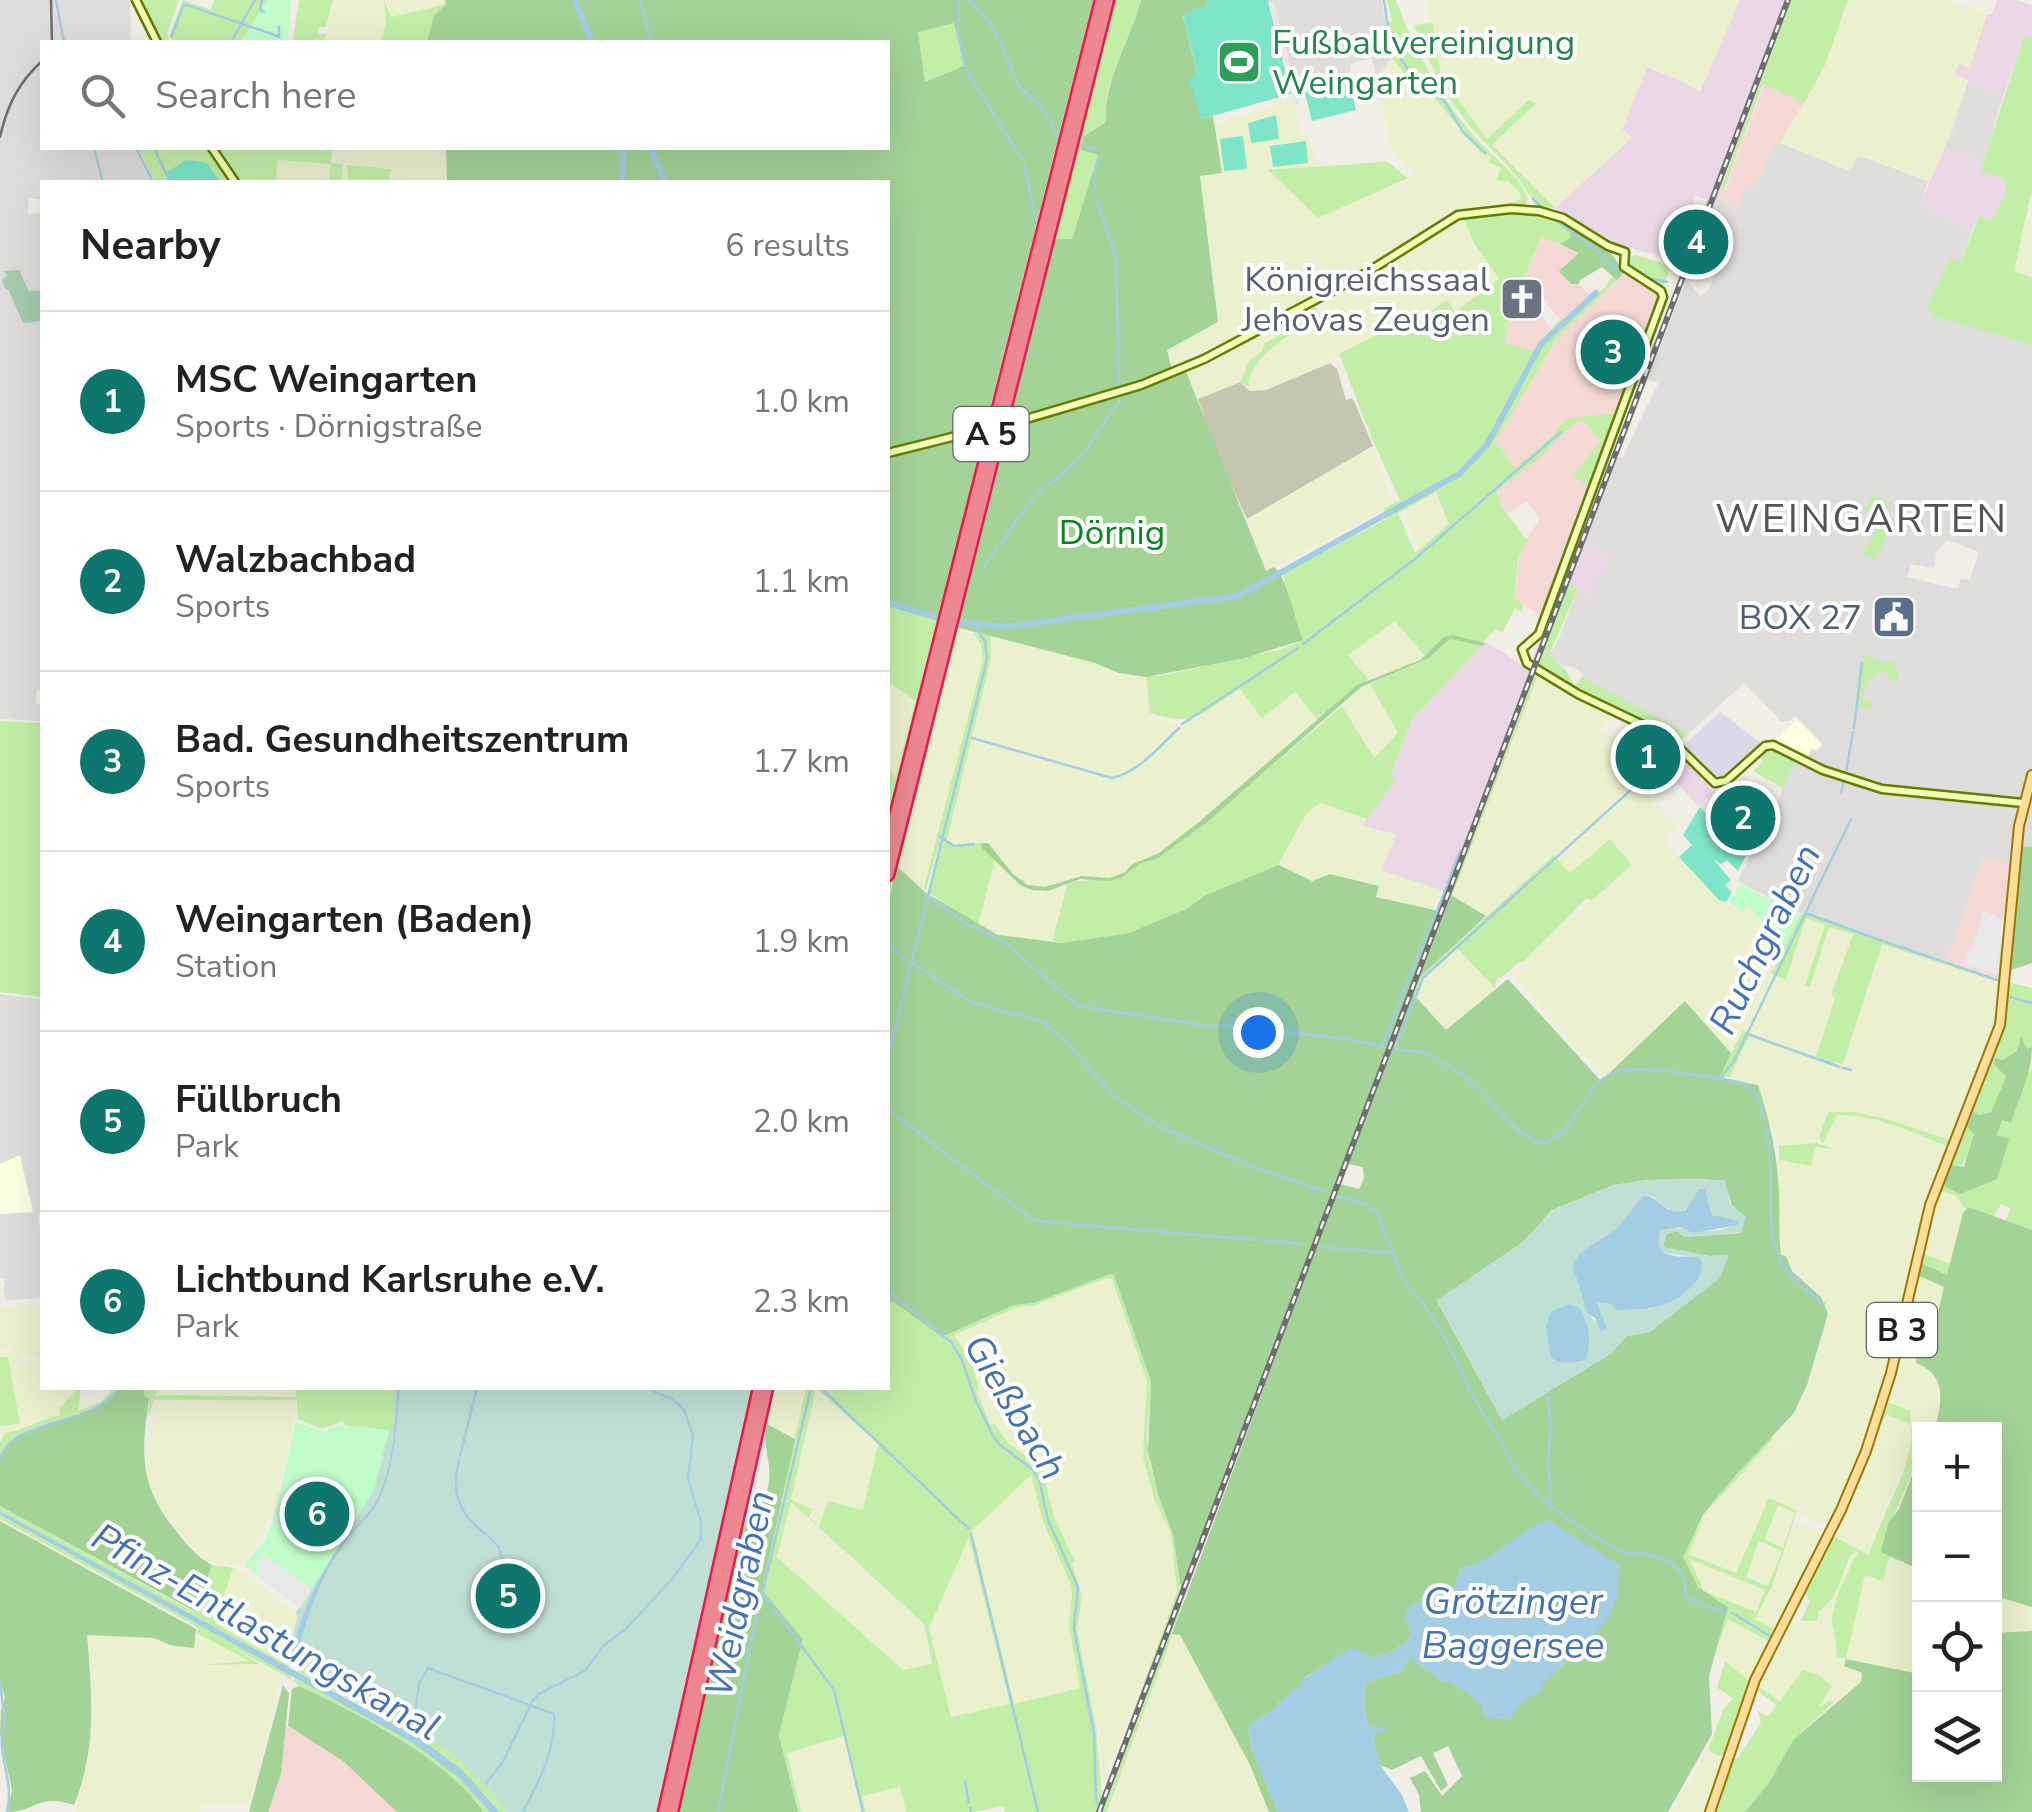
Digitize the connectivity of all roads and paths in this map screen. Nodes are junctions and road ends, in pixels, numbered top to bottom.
1 (136, 0) edge
2 (1100, 0) edge
3 (1108, 0) edge
4 (156, 40) edge
5 (213, 150) edge
6 (234, 180) edge
7 (890, 453) edge
8 (2032, 775) edge
9 (2023, 803) junction
10 (890, 837) edge
11 (890, 866) edge
12 (759, 1390) edge
13 (767, 1390) edge
14 (760, 1419) junction
15 (761, 1446) dead end
16 (748, 1510) dead end
17 (734, 1535) junction
18 (664, 1812) edge
19 (672, 1812) edge
20 (1710, 1812) edge

1 - 4 main road
2 - 10 highway, A 5
3 - 11 highway, A 5
5 - 6 main road
7 - 9 main road, bridge
8 - 9 main road, B 3
9 - 20 main road, B 3
12 - 18 highway
13 - 14 highway
14 - 15 highway
14 - 17 highway
16 - 17 highway
17 - 19 highway

